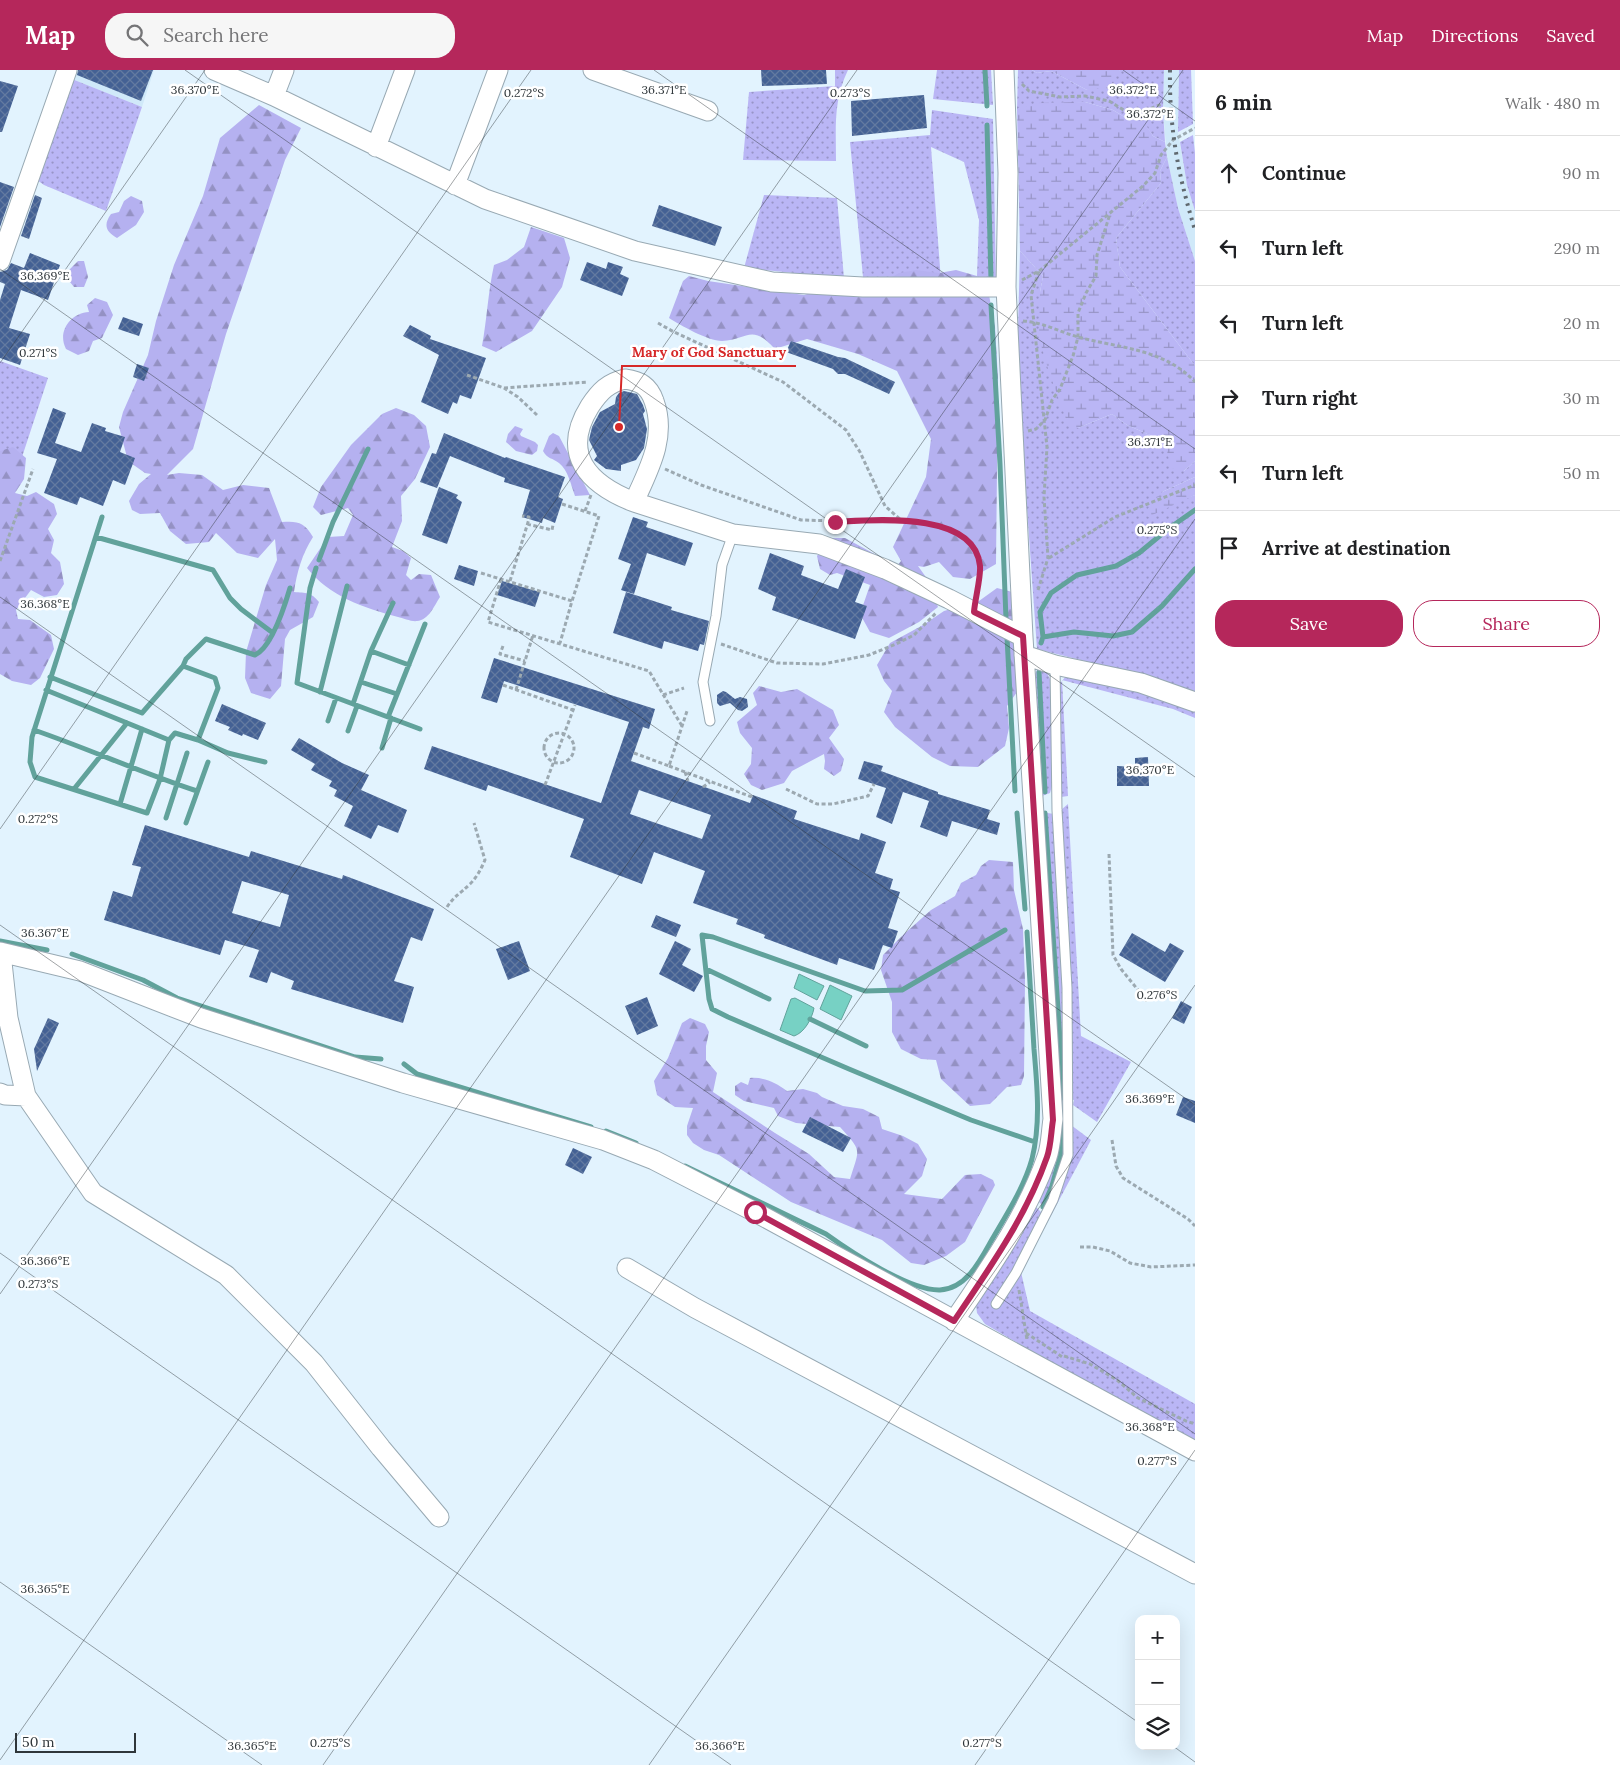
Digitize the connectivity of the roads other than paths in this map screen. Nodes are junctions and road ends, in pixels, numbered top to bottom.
1 (68, 70) edge
2 (214, 70) edge
3 (284, 70) edge
4 (405, 70) edge
5 (498, 70) edge
6 (594, 70) edge
7 (1011, 75) edge
8 (274, 96) junction
9 (708, 111) dead end
10 (376, 146) junction
11 (455, 185) junction
12 (0, 261) edge
13 (1006, 288) junction
14 (634, 502) junction
15 (734, 534) junction
16 (1023, 646) junction
17 (1055, 665) junction
18 (1195, 702) edge
19 (710, 721) dead end
20 (0, 953) edge
21 (0, 1093) edge
22 (26, 1096) junction
23 (627, 1268) dead end
24 (996, 1304) dead end
25 (954, 1321) junction
26 (1195, 1451) edge
27 (439, 1517) dead end
28 (1195, 1574) edge

1 - 12 street
2 - 8 street
3 - 8 street
4 - 10 street
5 - 11 street
6 - 9 street
7 - 13 street
8 - 10 street
10 - 11 street
11 - 13 street
13 - 16 street
14 - 14 street
14 - 15 street
15 - 16 street
15 - 19 lane
16 - 17 street
16 - 25 street
17 - 18 street
17 - 24 lane
20 - 22 street
20 - 25 street
21 - 22 street
22 - 27 street
23 - 28 street
25 - 26 street

